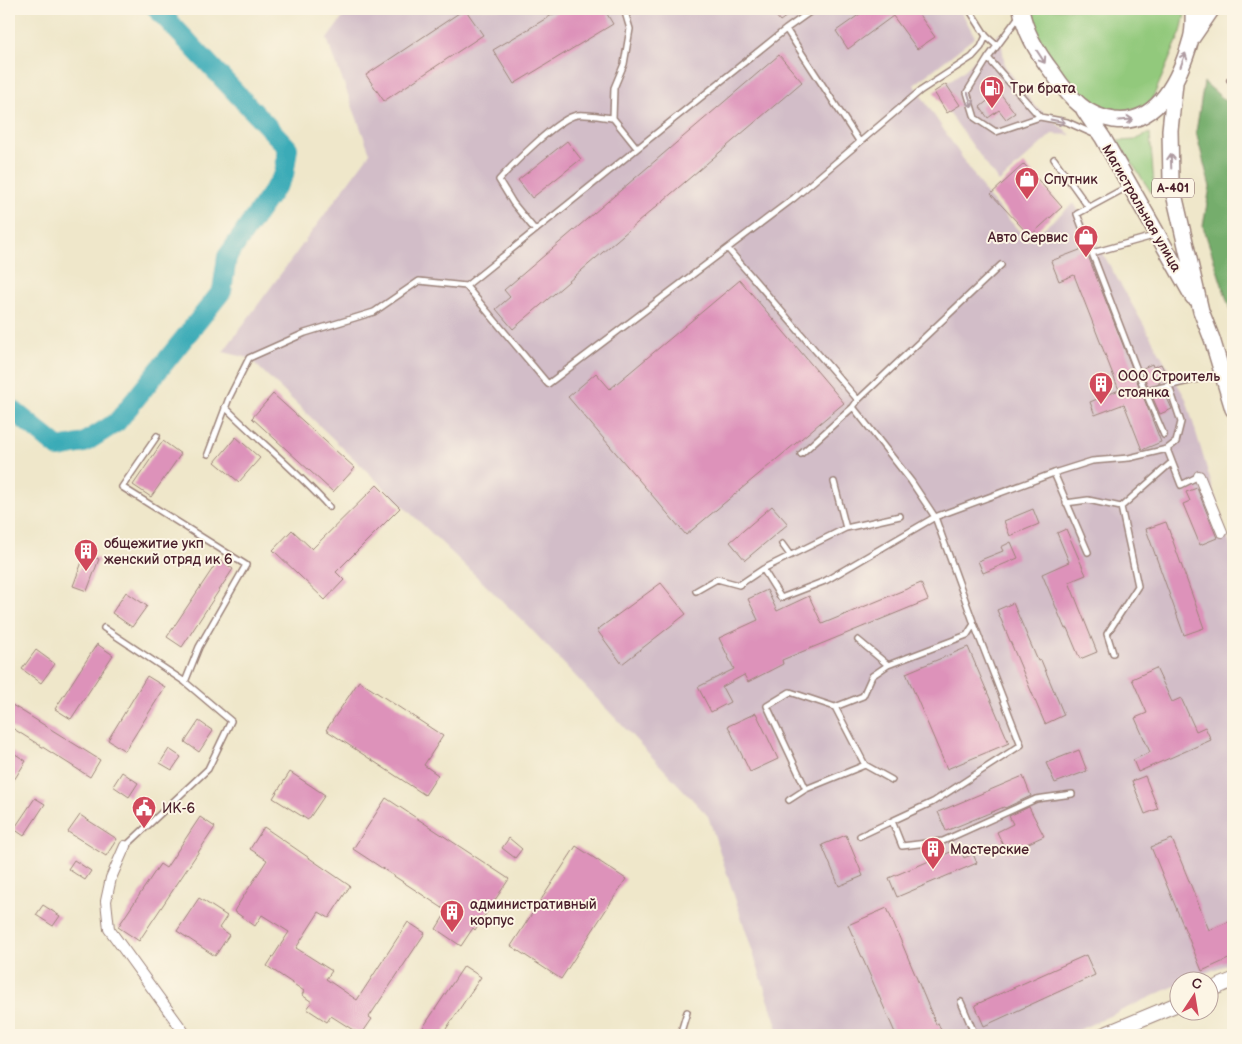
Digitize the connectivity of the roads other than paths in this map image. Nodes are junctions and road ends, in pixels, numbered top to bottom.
1 (624, 9) edge
2 (814, 9) edge
3 (969, 9) edge
4 (1193, 9) edge
5 (1212, 9) edge
6 (1021, 10) edge
7 (786, 29) junction
8 (986, 36) junction
9 (1192, 38) junction
10 (997, 46) junction
11 (988, 58) junction
12 (1175, 83) junction
13 (1081, 106) junction
14 (1040, 117) junction
15 (613, 118) junction
16 (1103, 138) junction
17 (859, 141) junction
18 (637, 148) junction
19 (1054, 159) dead end
20 (1130, 185) junction
21 (1089, 208) junction
22 (536, 230) junction
23 (1158, 235) junction
24 (728, 249) junction
25 (1092, 252) junction
26 (1001, 265) dead end
27 (466, 286) junction
28 (1202, 311) junction
29 (1222, 373) junction
30 (1169, 386) junction
31 (1145, 391) junction
32 (858, 400) junction
33 (225, 407) junction
34 (853, 407) junction
35 (1233, 409) edge
36 (1164, 435) dead end
37 (157, 436) dead end
38 (1167, 448) junction
39 (208, 454) dead end
40 (801, 454) dead end
41 (1172, 462) junction
42 (1054, 473) junction
43 (1199, 476) joint
44 (834, 482) dead end
45 (1066, 503) junction
46 (329, 507) dead end
47 (1120, 507) junction
48 (900, 516) dead end
49 (935, 517) junction
50 (846, 528) junction
51 (1222, 532) dead end
52 (782, 544) dead end
53 (1088, 552) dead end
54 (790, 555) junction
55 (763, 569) junction
56 (696, 591) dead end
57 (974, 624) junction
58 (104, 628) dead end
59 (858, 640) dead end
60 (1112, 653) dead end
61 (888, 665) junction
62 (185, 682) junction
63 (835, 707) junction
64 (865, 765) junction
65 (892, 780) dead end
66 (806, 789) junction
67 (1072, 794) dead end
68 (789, 800) dead end
69 (892, 821) junction
70 (860, 836) dead end
71 (125, 846) joint
72 (1233, 980) edge
73 (1220, 986) edge
74 (961, 1002) dead end
75 (1170, 1007) edge
76 (687, 1012) dead end
77 (186, 1035) edge
78 (680, 1035) edge
79 (975, 1035) edge
80 (1103, 1035) edge

1 - 15 lane
2 - 7 lane
3 - 8 lane
4 - 9 main road, А-401
5 - 9 main road, А-401
6 - 10 lane
6 -> 13 main road, А-401
7 - 17 lane
7 - 18 lane
8 - 10 lane
8 - 17 lane
12 -> 9 main road, А-401
10 - 11 lane
11 - 14 lane
11 -> 14 lane
13 -> 12 main road, А-401
28 -> 12 main road, Магистральная улица / А-401
13 - 16 main road, Магистральная улица / А-401
14 -> 16 lane
15 - 18 lane
15 - 22 lane
16 - 20 main road, Магистральная улица / А-401
17 - 24 lane
18 - 22 lane
19 - 21 lane
20 - 21 lane
20 - 23 main road, Магистральная улица / А-401
21 - 25 lane
22 - 27 lane
23 - 25 lane
23 - 28 main road, Магистральная улица / А-401
24 - 27 lane
24 - 32 lane
25 - 31 lane
26 - 32 lane
27 - 33 lane
28 - 29 main road, Магистральная улица / А-401
29 - 30 lane
29 - 35 main road, Магистральная улица / А-401
30 - 31 lane
30 - 38 lane
31 - 36 lane
32 - 34 lane
33 - 39 lane
33 - 46 lane
34 - 40 lane
34 - 49 lane
37 - 62 lane
38 - 41 lane
38 - 42 lane
41 - 43 lane
41 - 47 lane
42 - 45 lane
42 - 49 lane
43 - 51 street
44 - 50 lane
45 - 47 lane
45 - 53 lane
47 - 60 lane
48 - 50 lane
49 - 55 lane
49 - 57 lane
50 - 54 lane
52 - 54 lane
54 - 55 lane
55 - 56 lane
57 - 61 lane
57 - 69 lane
58 - 62 lane
59 - 61 lane
61 - 63 lane
62 - 71 lane
63 - 64 lane
63 - 66 lane
64 - 65 lane
64 - 66 lane
66 - 68 lane
67 - 69 lane
69 - 70 lane
71 - 77 street
72 - 73 street
74 - 79 lane
75 - 80 street
76 - 78 lane

